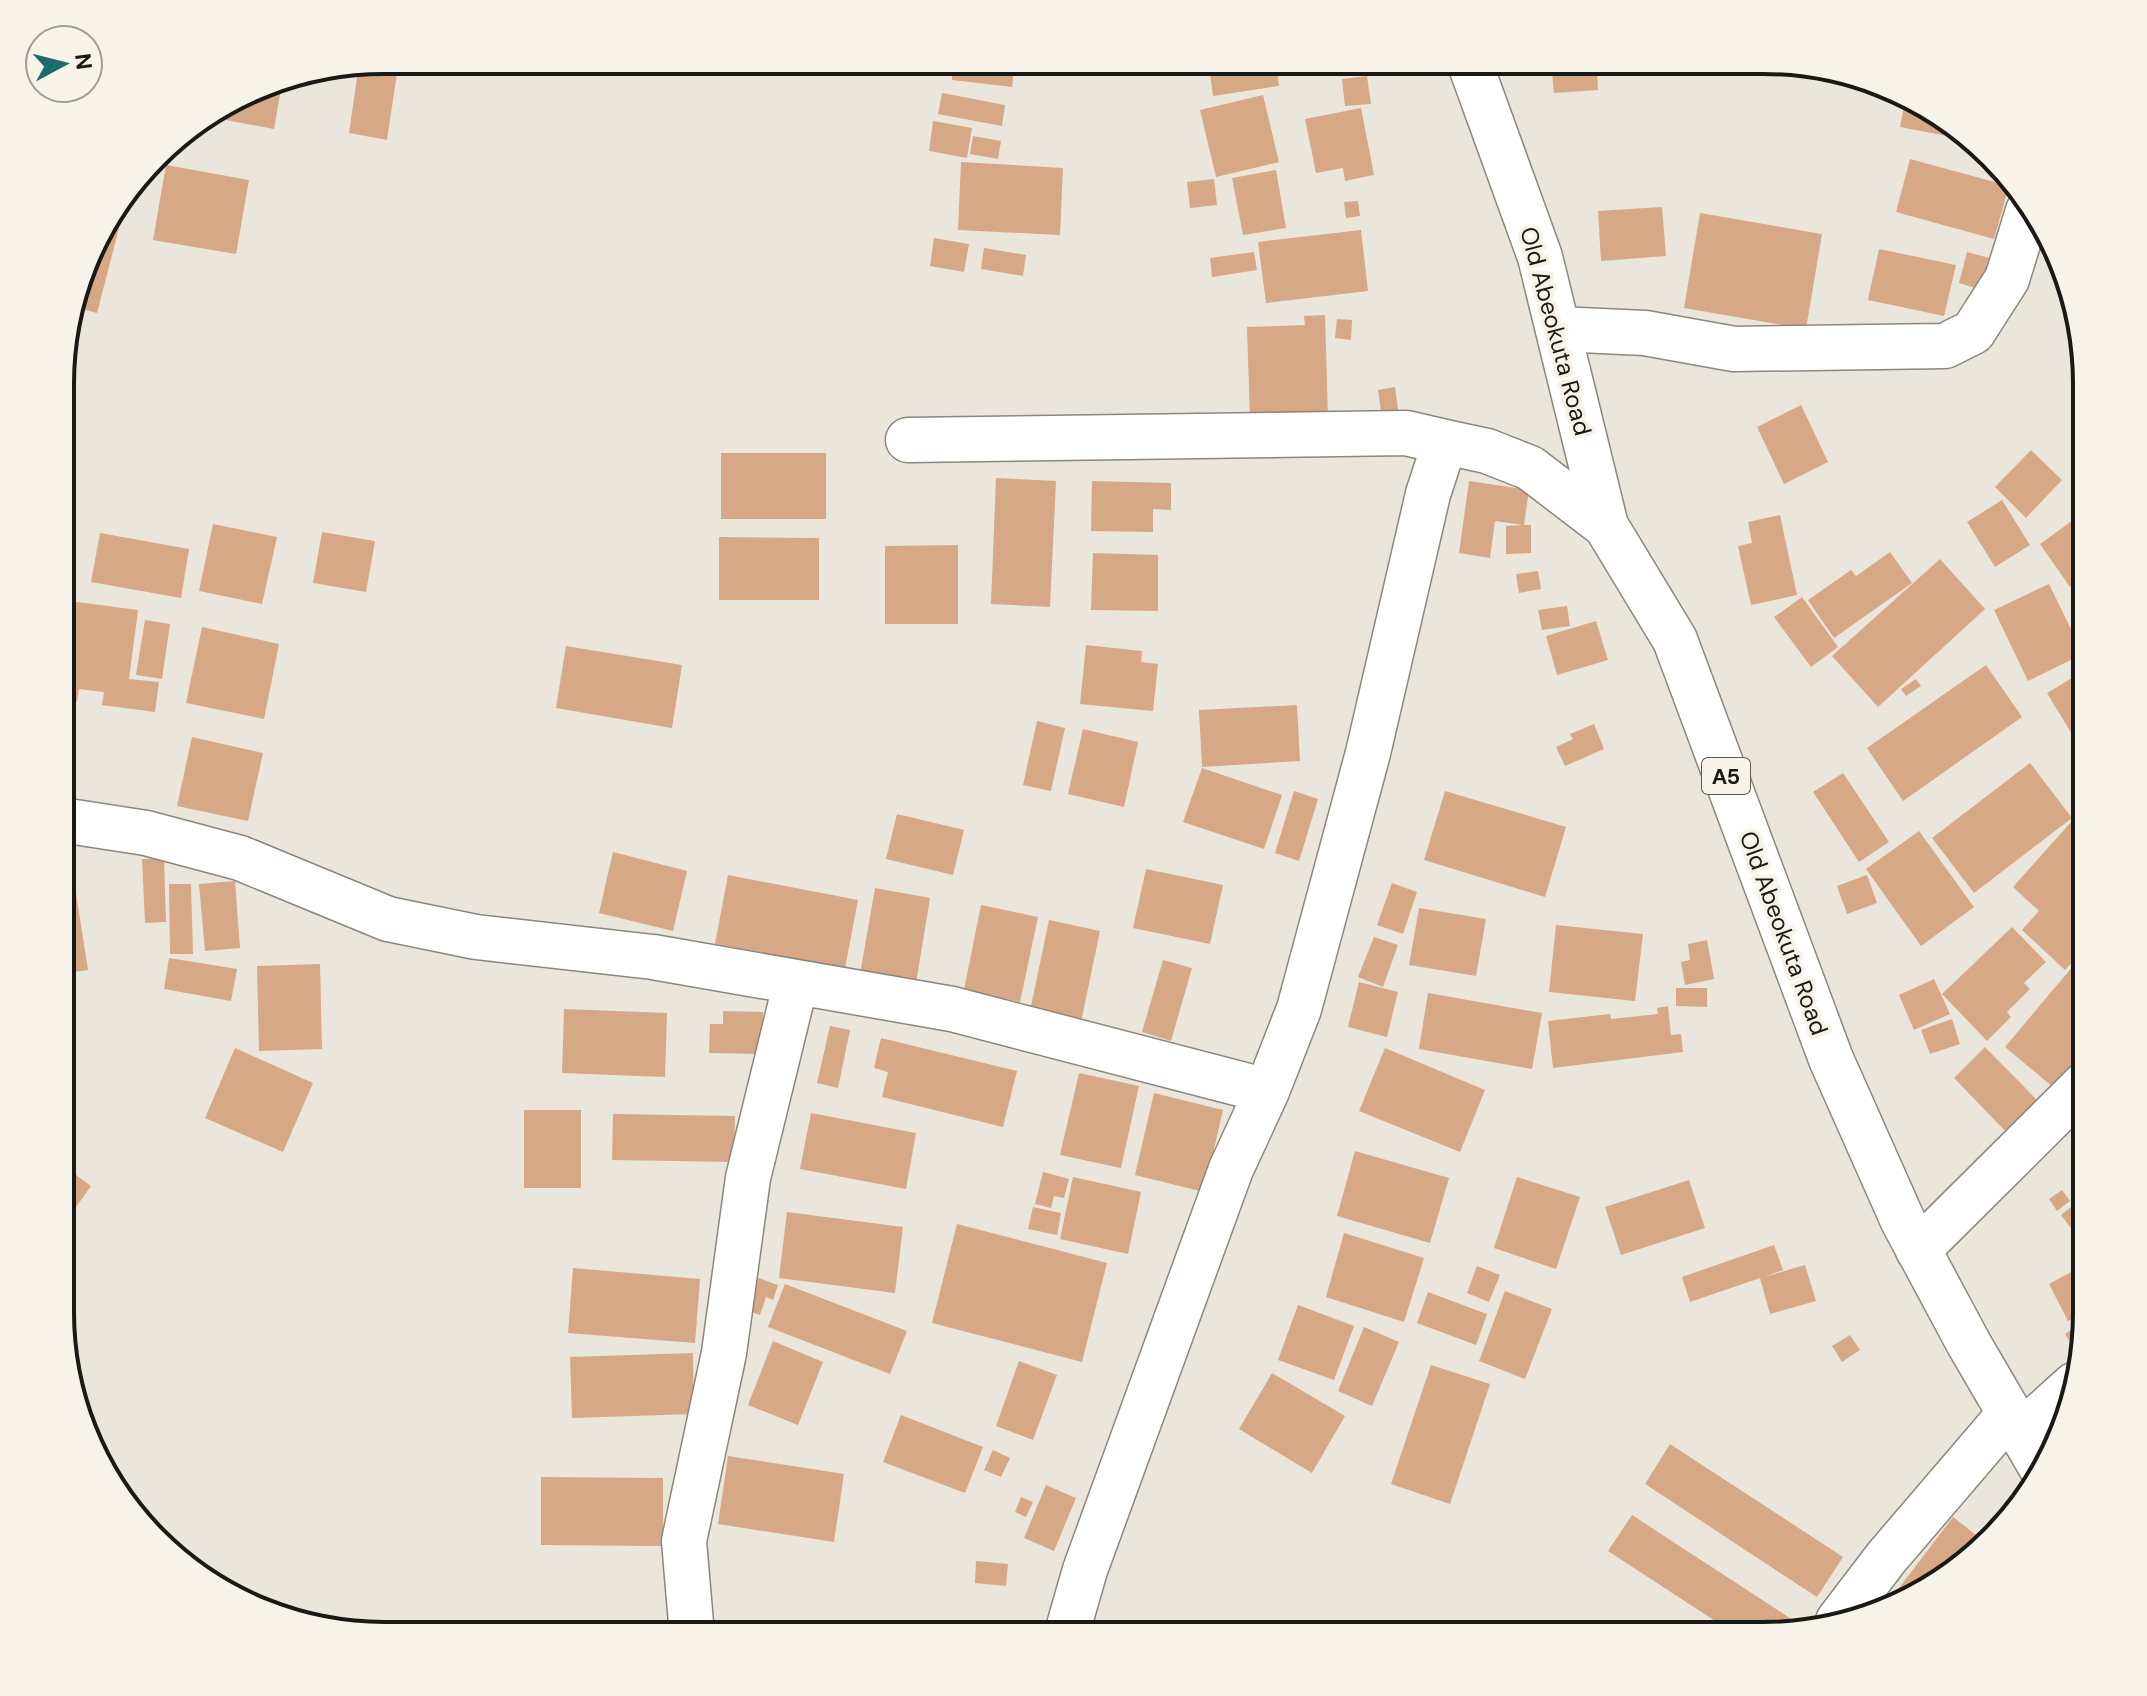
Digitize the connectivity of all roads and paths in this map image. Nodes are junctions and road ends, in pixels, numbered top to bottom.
1 (1474, 74) edge
2 (2026, 219) edge
3 (1558, 329) junction
4 (908, 440) dead end
5 (1445, 442) junction
6 (1606, 526) junction
7 (74, 822) edge
8 (796, 982) junction
9 (1267, 1091) junction
10 (2073, 1096) edge
11 (1918, 1250) junction
12 (2060, 1400) edge
13 (2024, 1438) edge
14 (1846, 1610) edge
15 (691, 1622) edge
16 (1070, 1622) edge

1 - 3 main road, Old Abeokuta Road / A5
2 - 3 main road
3 - 6 main road, Old Abeokuta Road / A5
4 - 5 main road
5 - 6 main road
5 - 9 main road
6 - 11 main road, Old Abeokuta Road / A5
7 - 8 main road
8 - 9 main road
8 - 15 main road
9 - 16 main road
10 - 11 main road
11 - 13 main road, Old Abeokuta Road / A5
12 - 13 main road
13 - 14 main road

